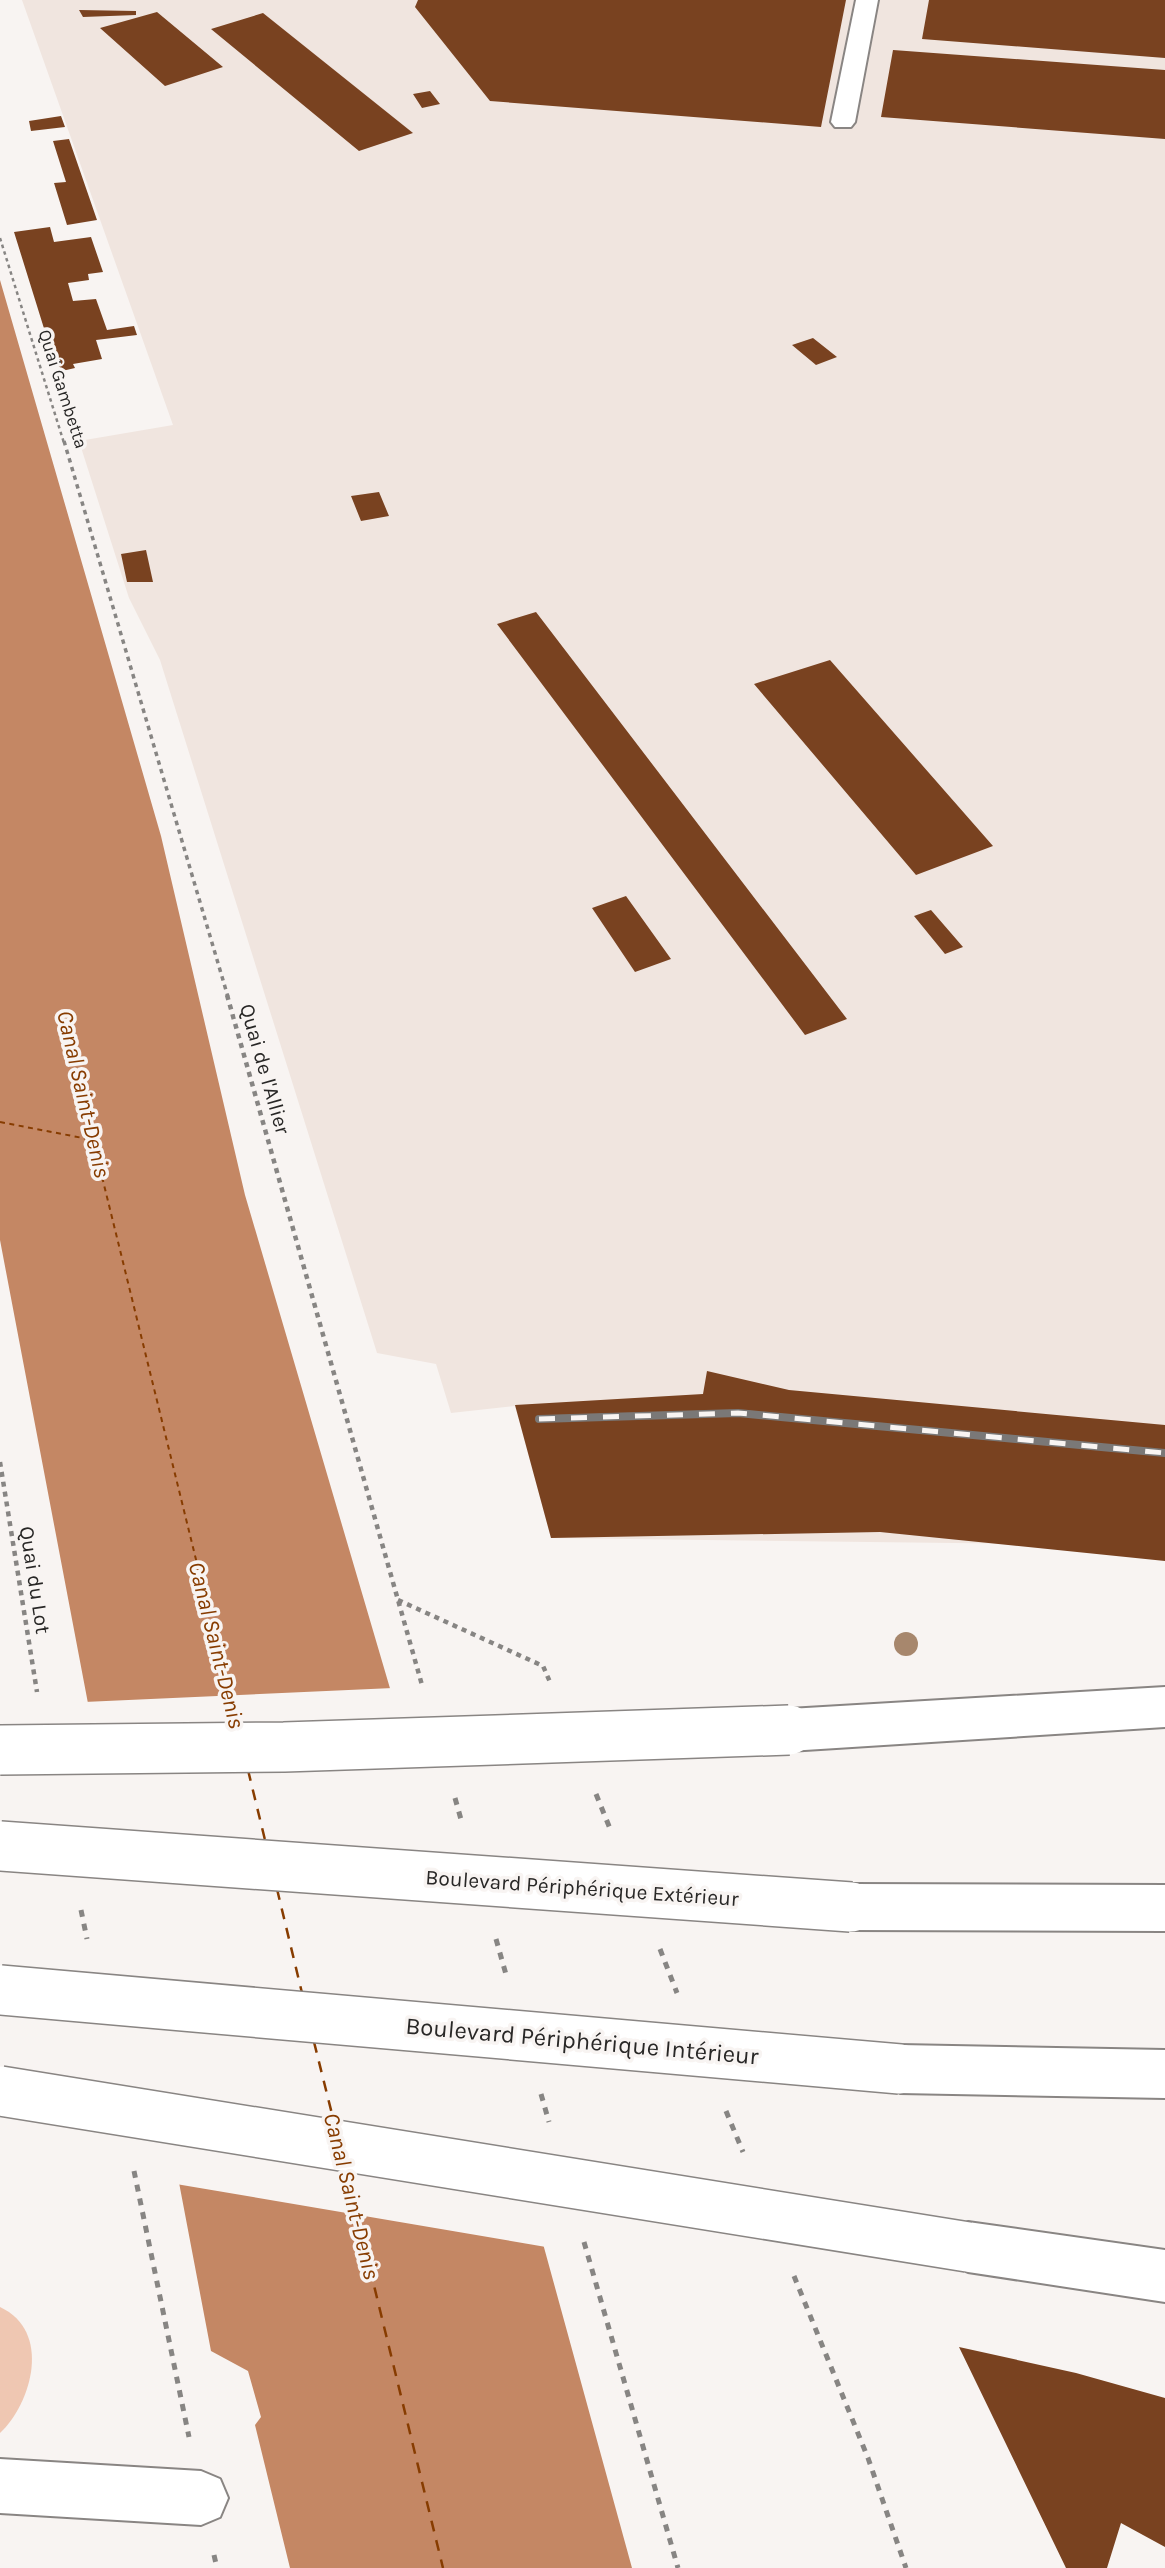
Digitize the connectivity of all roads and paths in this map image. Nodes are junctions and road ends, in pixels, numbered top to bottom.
1 (867, 0) edge
2 (843, 122) dead end
3 (0, 238) edge
4 (98, 548) joint
5 (0, 1462) edge
6 (398, 1600) dead end
7 (39, 1703) dead end
8 (1165, 1707) edge
9 (0, 1750) edge
10 (0, 1846) edge
11 (1165, 1908) edge
12 (0, 1990) edge
13 (1165, 2074) edge
14 (0, 2091) edge
15 (1165, 2276) edge
16 (0, 2486) edge
17 (201, 2498) dead end

1 - 2 main road
3 - 4 path, Quai Gambetta
4 - 6 path, Quai de l'Allier
5 - 7 path, Quai du Lot
8 - 9 main road, bridge
10 - 11 main road, Boulevard Périphérique Extérieur, bridge
12 - 13 main road, Boulevard Périphérique Intérieur, bridge
14 - 15 main road, bridge
16 - 17 main road

